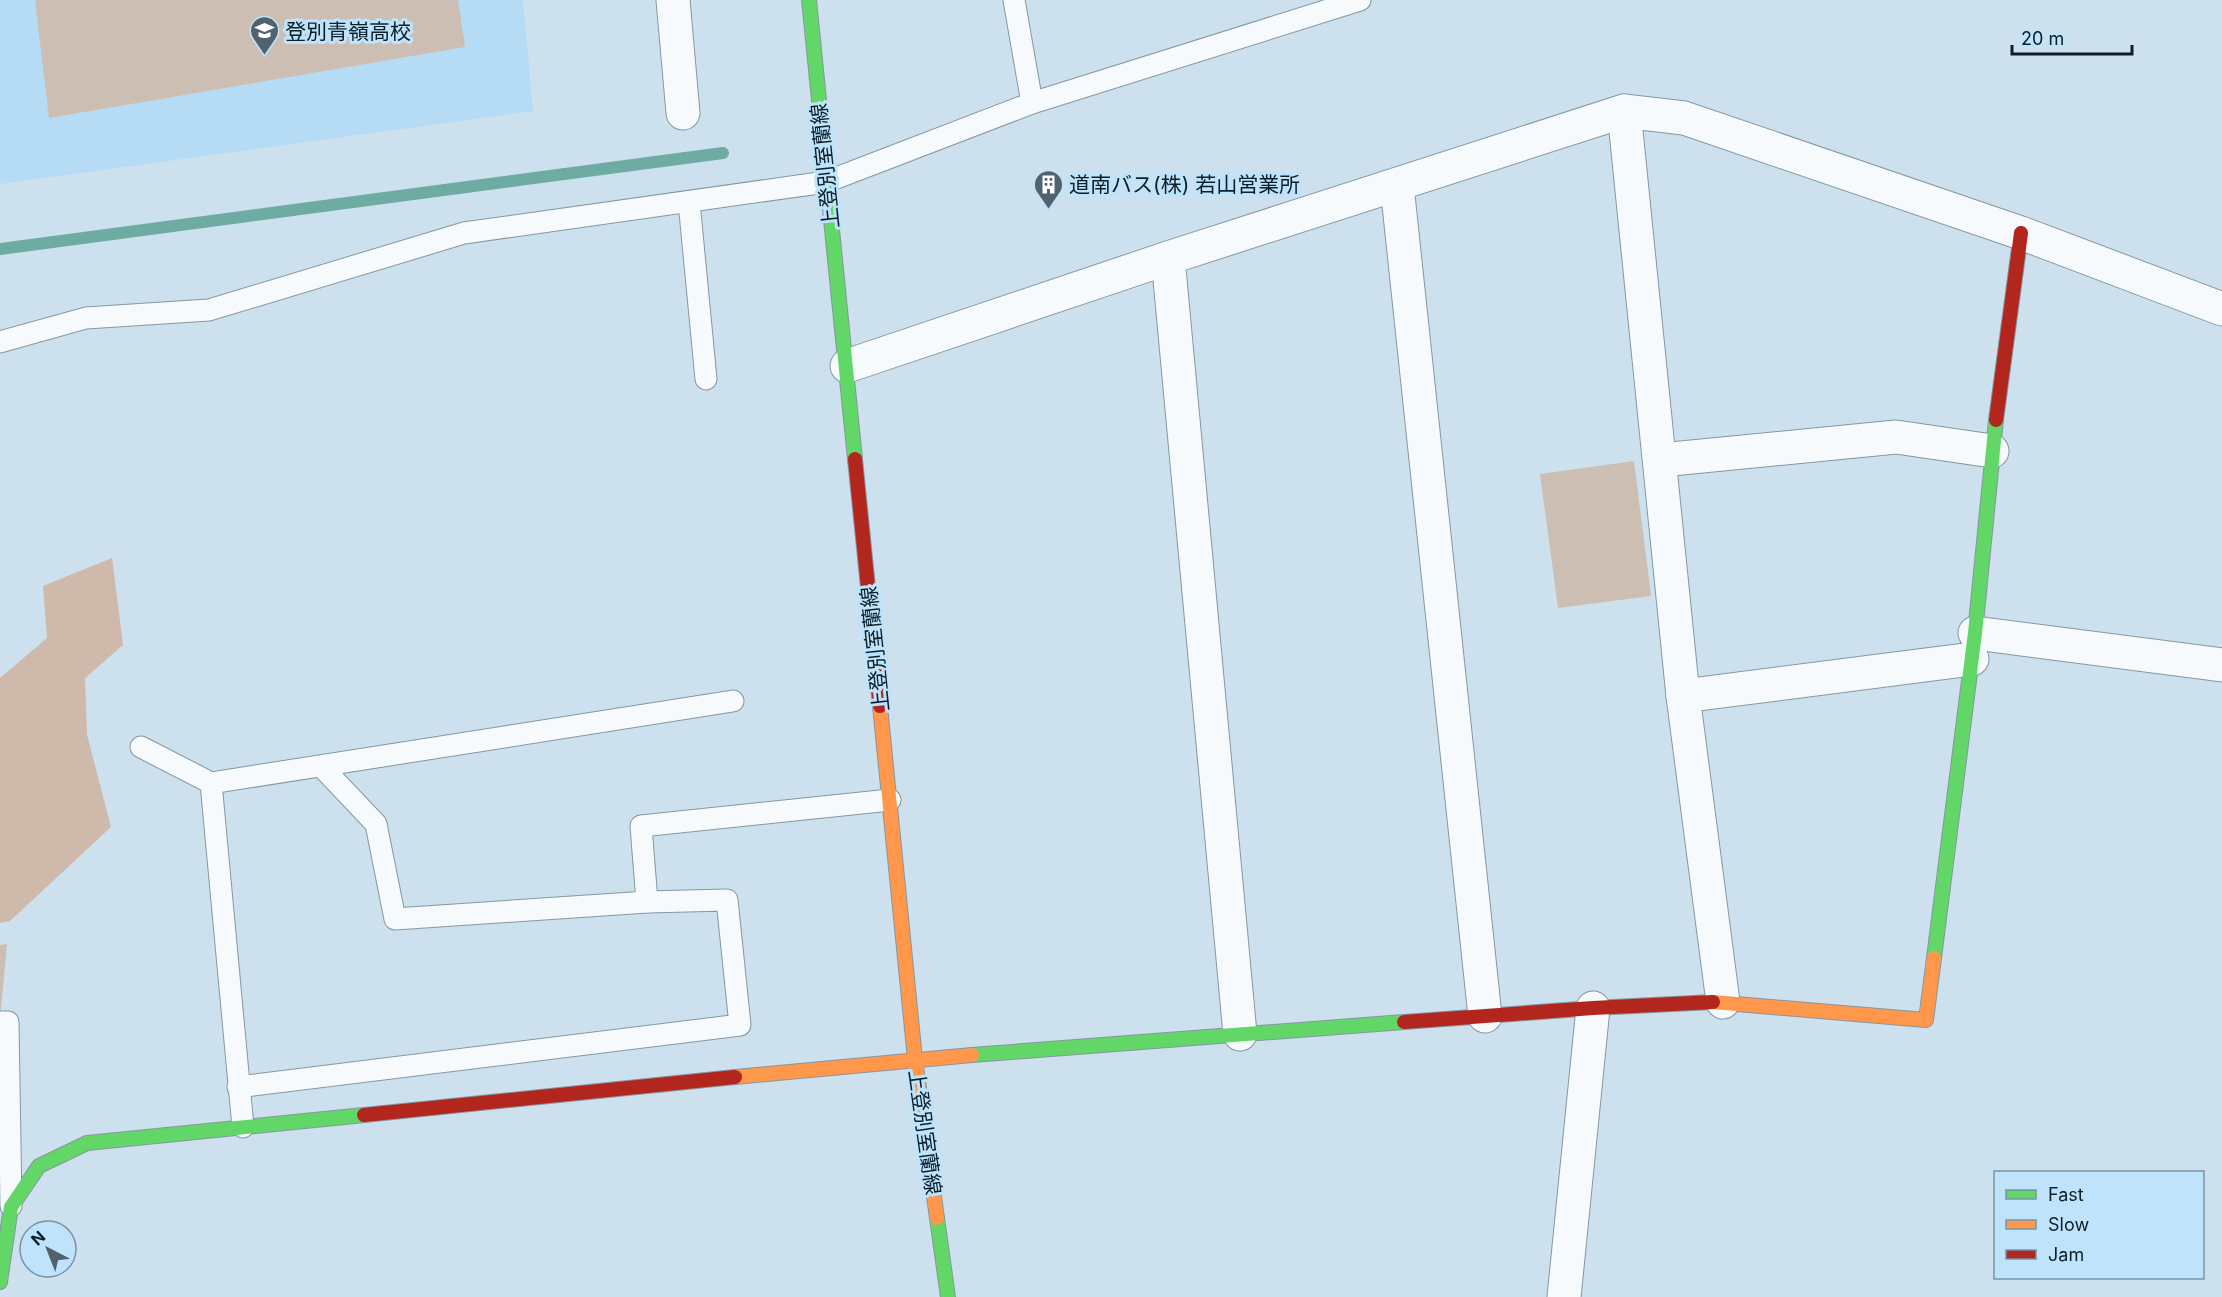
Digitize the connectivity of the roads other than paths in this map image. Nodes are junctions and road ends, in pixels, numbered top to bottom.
1 (673, 0) edge
2 (808, 0) edge
3 (1014, 0) edge
4 (1360, 0) edge
5 (1032, 103) junction
6 (1623, 111) junction
7 (683, 113) dead end
8 (826, 182) junction
9 (1397, 186) junction
10 (689, 202) junction
11 (2021, 233) junction
12 (1168, 258) junction
13 (2222, 309) edge
14 (0, 342) edge
15 (847, 366) junction
16 (706, 379) dead end
17 (1992, 451) junction
18 (1661, 460) junction
19 (1974, 646) junction
20 (2222, 665) edge
21 (1683, 696) junction
22 (733, 701) dead end
23 (141, 747) dead end
24 (321, 766) junction
25 (211, 783) junction
26 (890, 800) junction
27 (647, 902) junction
28 (1723, 1002) junction
29 (1593, 1008) junction
30 (1485, 1016) junction
31 (0, 1022) edge
32 (1240, 1034) junction
33 (915, 1059) junction
34 (238, 1087) junction
35 (243, 1127) junction
36 (5, 1207) edge
37 (0, 1282) edge
38 (948, 1297) edge
39 (1564, 1297) edge

1 - 7 street
2 - 8 street, 上登別室蘭線
3 - 5 lane
4 - 5 lane
5 - 8 lane
6 - 9 street
6 - 11 street
6 - 18 street
8 - 10 lane
8 - 15 street, 上登別室蘭線
9 - 12 street
9 - 30 street
10 - 14 lane
10 - 16 lane
11 - 13 street
11 - 17 street
12 - 15 street
12 - 32 street
15 - 26 street, 上登別室蘭線
17 - 18 street
17 - 19 street
18 - 21 street
19 - 20 street
19 - 21 street
19 - 28 street
21 - 28 street
22 - 24 lane
23 - 25 lane
24 - 25 lane
24 - 27 lane
25 - 34 lane
26 - 27 lane
26 - 33 street, 上登別室蘭線
27 - 34 lane
28 - 29 street
29 - 30 street
29 - 39 street
30 - 32 street
31 - 36 lane
32 - 33 street
33 - 35 street
33 - 38 street, 上登別室蘭線
34 - 35 lane
35 - 36 street
36 - 37 street

